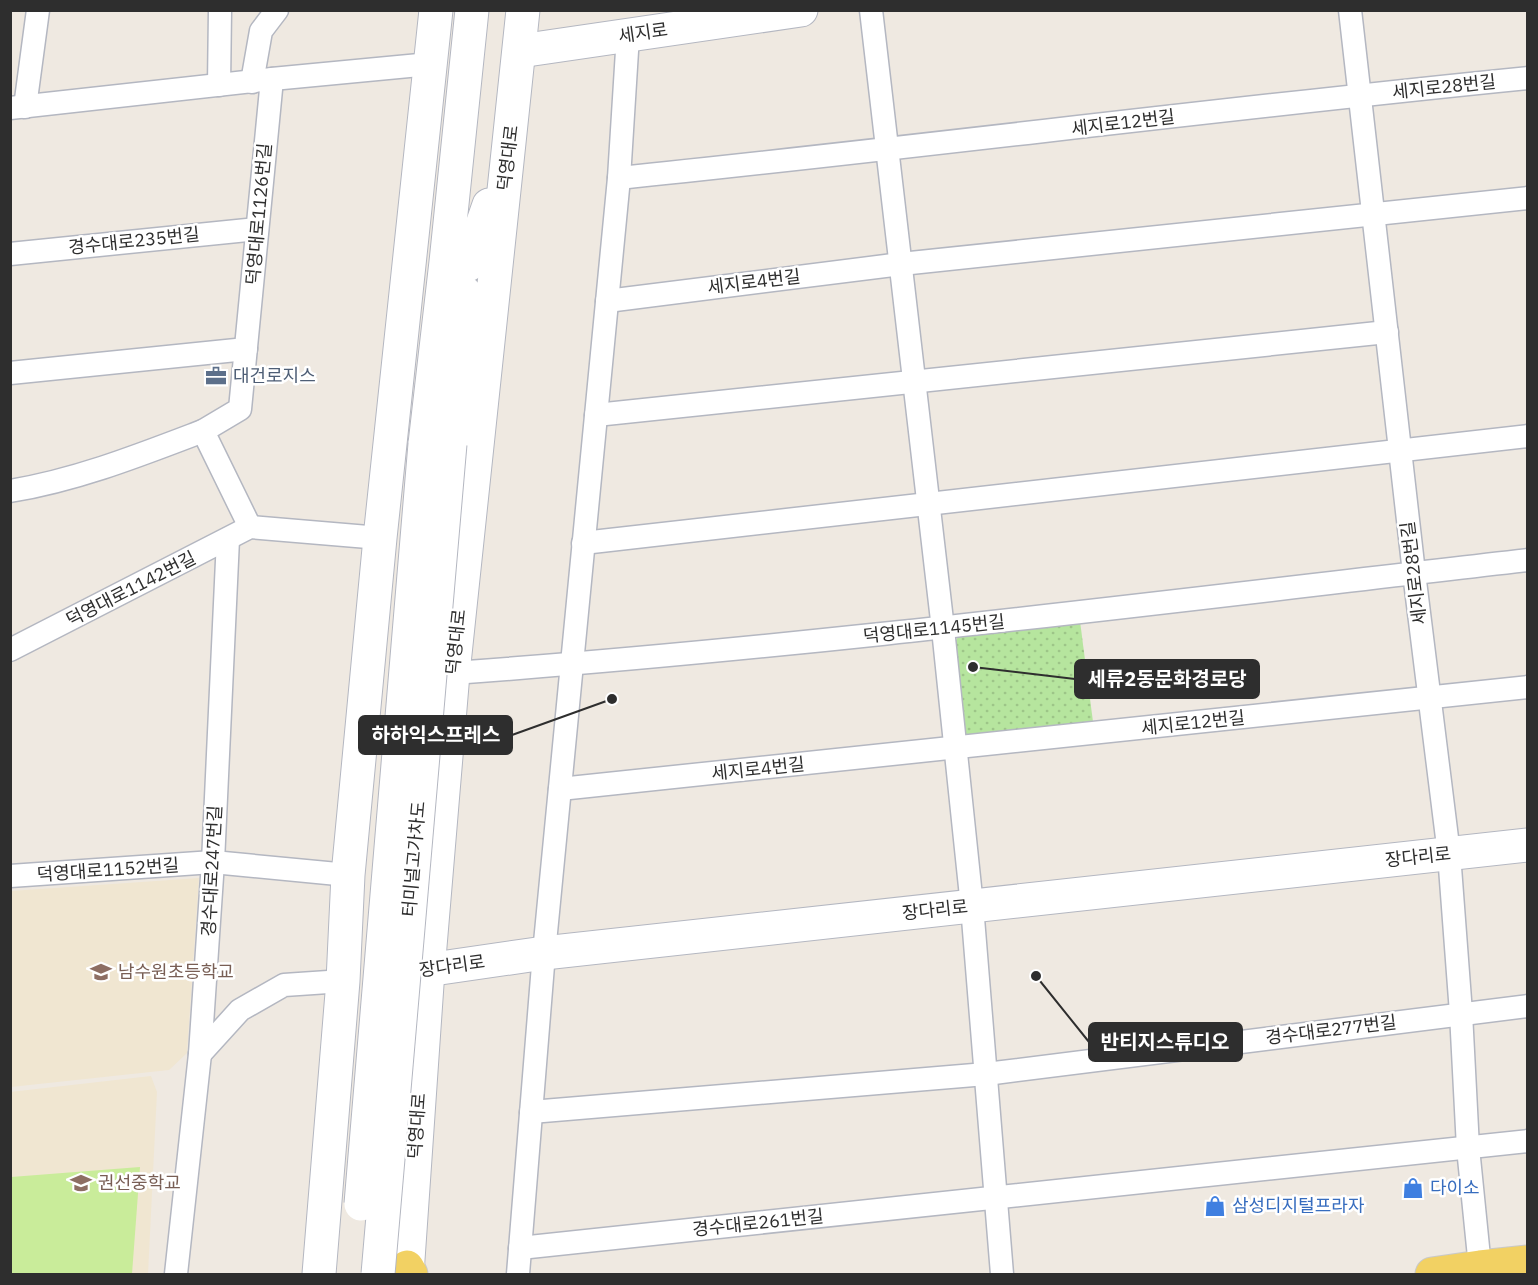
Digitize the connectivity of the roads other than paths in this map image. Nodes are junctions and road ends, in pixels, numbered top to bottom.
1 (38, 10) edge
2 (220, 10) edge
3 (277, 10) edge
4 (436, 10) edge
5 (472, 10) edge
6 (492, 10) edge
7 (523, 10) edge
8 (801, 10) edge
9 (871, 10) edge
10 (1350, 10) edge
11 (694, 18) edge
12 (628, 35) junction
13 (520, 51) junction
14 (430, 64) junction
15 (1527, 78) edge
16 (262, 80) junction
17 (219, 85) junction
18 (1360, 95) junction
19 (18, 107) edge
20 (422, 146) junction
21 (886, 151) junction
22 (507, 155) junction
23 (619, 178) junction
24 (1527, 198) edge
25 (1374, 214) junction
26 (257, 229) junction
27 (10, 254) edge
28 (457, 263) junction
29 (901, 264) junction
30 (607, 301) junction
31 (1387, 332) junction
32 (246, 349) junction
33 (10, 373) edge
34 (914, 381) junction
35 (596, 415) junction
36 (203, 431) junction
37 (1527, 436) edge
38 (438, 444) junction
39 (1400, 449) junction
40 (10, 491) edge
41 (928, 504) junction
42 (250, 527) junction
43 (380, 538) junction
44 (228, 539) junction
45 (583, 543) junction
46 (1527, 560) edge
47 (1414, 573) junction
48 (943, 629) junction
49 (10, 650) edge
50 (572, 664) junction
51 (453, 673) junction
52 (1527, 687) edge
53 (1430, 697) junction
54 (956, 749) junction
55 (560, 789) junction
56 (1527, 845) edge
57 (1449, 854) junction
58 (213, 862) junction
59 (348, 875) junction
60 (10, 876) edge
61 (972, 906) junction
62 (544, 953) junction
63 (428, 970) junction
64 (343, 981) junction
65 (1527, 1006) edge
66 (1461, 1013) junction
67 (200, 1054) junction
68 (986, 1074) junction
69 (531, 1112) junction
70 (1527, 1141) edge
71 (1468, 1148) junction
72 (996, 1198) junction
73 (520, 1248) junction
74 (1527, 1262) edge
75 (1480, 1267) junction
76 (401, 1273) edge
77 (176, 1275) edge
78 (319, 1275) edge
79 (355, 1275) edge
80 (518, 1275) edge
81 (1002, 1275) edge
82 (1432, 1275) edge

1 - 19 street
2 - 17 street
3 - 16 street, 덕영대로1126번길
4 - 14 main road
5 - 28 main road, 덕영대로
6 - 28 main road, 덕영대로
7 - 13 main road, 덕영대로
8 - 11 main road, 세지로
9 - 21 street
10 - 18 street, 세지로28번길
11 - 12 main road, 세지로
12 - 13 main road, 세지로
12 - 23 street
13 - 22 main road, 덕영대로
14 - 16 street
14 - 20 main road
15 - 18 street, 세지로28번길
16 - 17 street
16 - 26 street, 덕영대로1126번길
17 - 19 street
18 - 21 street, 세지로12번길
18 - 25 street, 세지로28번길
20 - 28 main road
20 - 43 main road
21 - 23 street
21 - 29 street
22 - 28 main road
22 - 51 main road, 덕영대로
23 - 30 street
24 - 25 street
25 - 29 street
25 - 31 street, 세지로28번길
26 - 27 street, 경수대로235번길
26 - 32 street, 덕영대로1126번길
28 - 38 main road, 덕영대로
29 - 30 street, 세지로4번길
29 - 34 street
30 - 35 street
31 - 34 street
31 - 39 street, 세지로28번길
32 - 33 street
32 - 36 street
34 - 35 street
34 - 41 street
35 - 45 street
36 - 40 street
36 - 42 street
37 - 39 street
38 - 76 main road, 터미널고가차도, bridge
38 - 79 main road, 터미널고가차도, bridge
39 - 41 street
39 - 47 street, 세지로28번길
41 - 45 street
41 - 48 street
42 - 43 street
42 - 44 street, 덕영대로1142번길
43 - 59 main road
44 - 49 street, 덕영대로1142번길
44 - 58 street, 경수대로247번길
45 - 50 street
46 - 47 street, 덕영대로1145번길
47 - 48 street, 덕영대로1145번길
47 - 53 street, 세지로28번길
48 - 50 street, 덕영대로1145번길
48 - 54 street
50 - 51 street, 덕영대로1145번길
50 - 55 street
51 - 63 main road, 덕영대로
52 - 53 street
53 - 54 street, 세지로12번길
53 - 57 street, 세지로28번길
54 - 55 street, 세지로4번길
54 - 61 street
55 - 62 street
56 - 57 main road, 장다리로
57 - 61 main road, 장다리로
57 - 66 street, 세지로28번길
58 - 59 street, 덕영대로1152번길
58 - 60 street, 덕영대로1152번길
58 - 67 street, 경수대로247번길
59 - 64 main road
61 - 62 main road, 장다리로
61 - 68 street
62 - 63 main road, 장다리로
62 - 69 street
63 - 64 main road, 장다리로
63 - 76 main road, 덕영대로
64 - 67 street
64 - 78 main road
65 - 66 street, 경수대로277번길
66 - 68 street, 경수대로277번길
66 - 71 street, 세지로28번길
67 - 77 street, 경수대로247번길
68 - 69 street
68 - 72 street
69 - 73 street
70 - 71 street
71 - 72 street
71 - 75 street, 세지로28번길
72 - 73 street, 경수대로261번길
72 - 81 street
73 - 80 street
74 - 75 main road
75 - 82 main road

